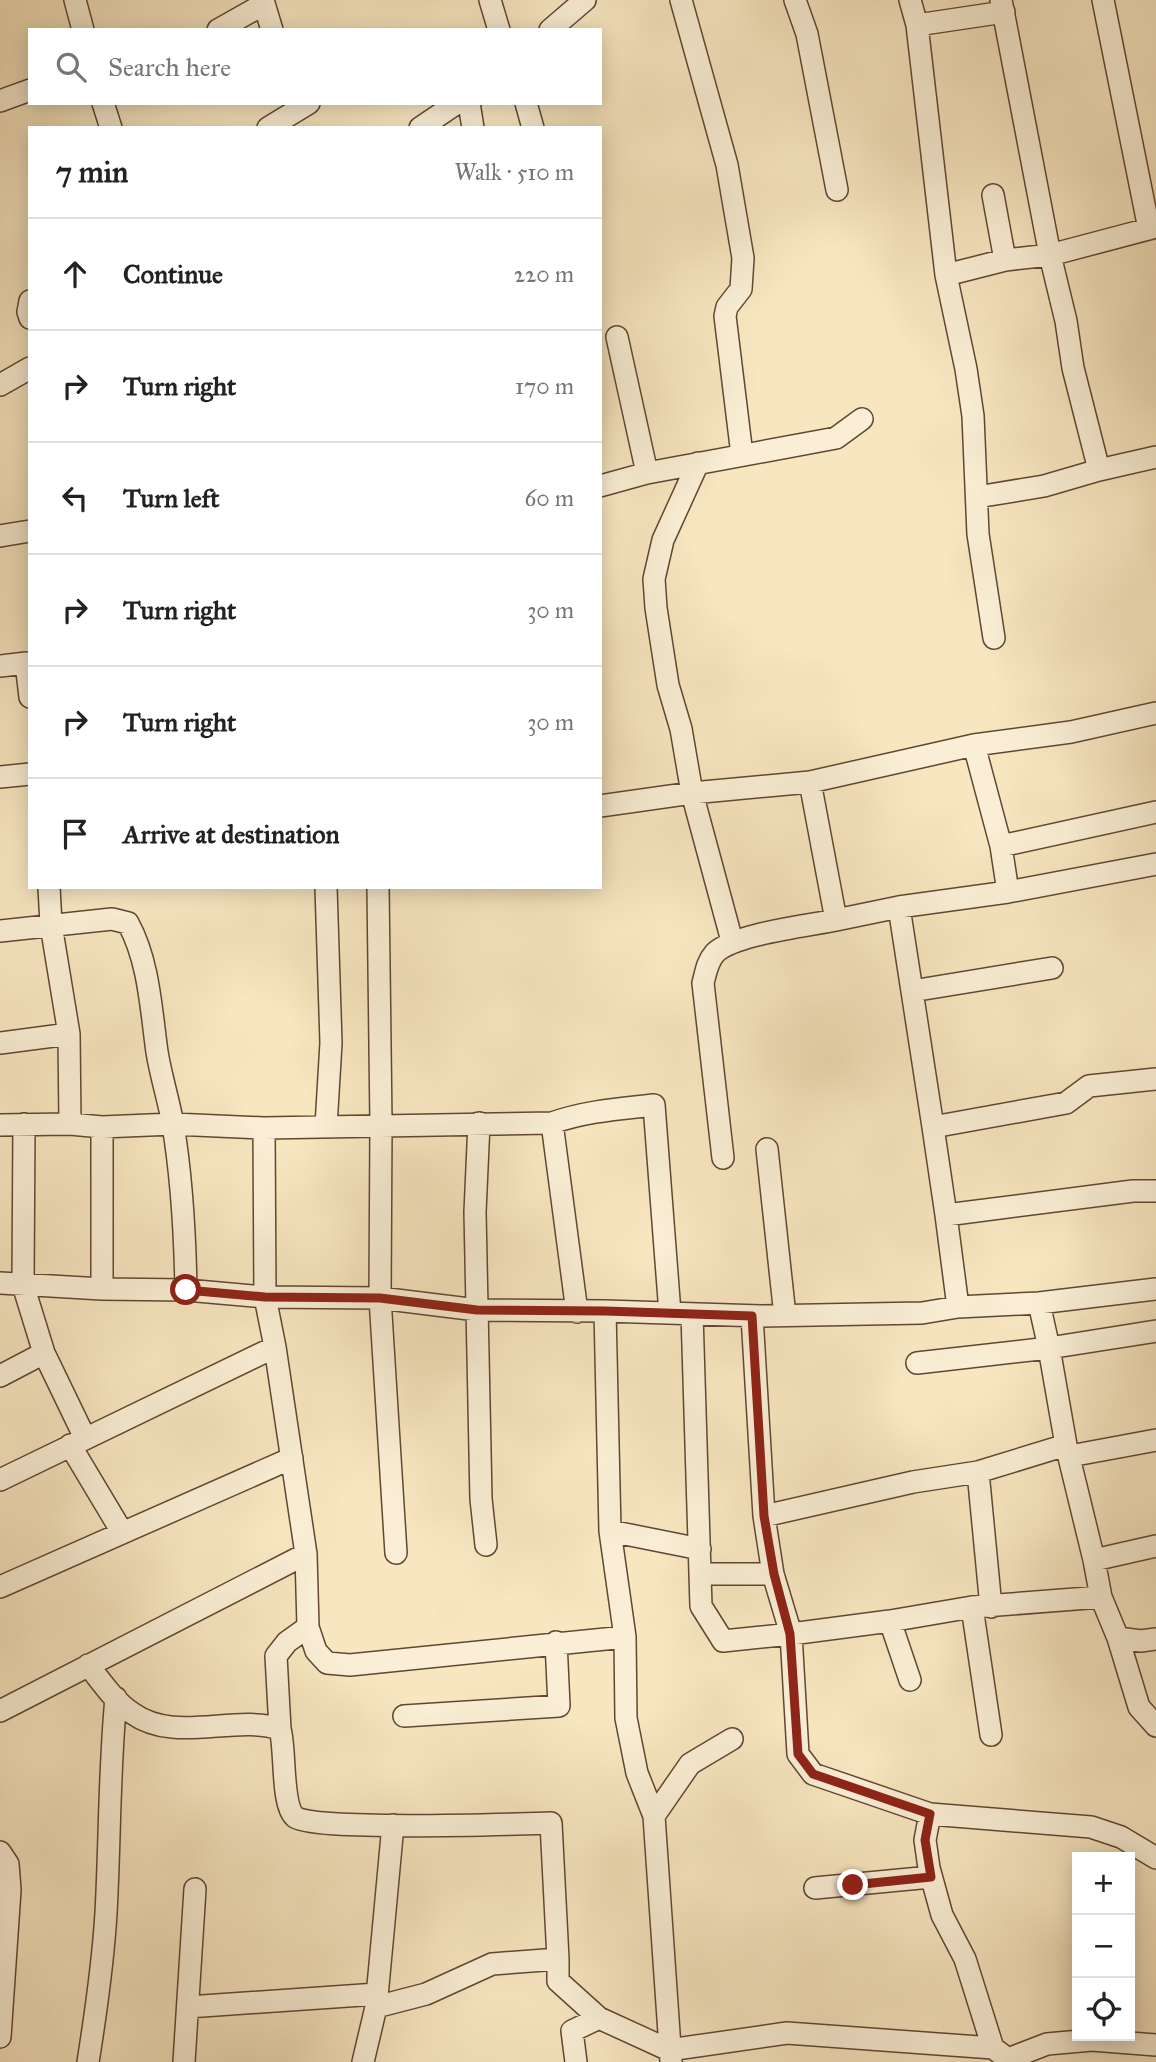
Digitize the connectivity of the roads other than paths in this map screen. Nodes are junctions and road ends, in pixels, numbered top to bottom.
1 (75, 0) edge
2 (490, 0) edge
3 (681, 0) edge
4 (795, 0) edge
5 (910, 0) edge
6 (1103, 0) edge
7 (264, 2) edge
8 (576, 4) edge
9 (1002, 6) edge
10 (916, 25) junction
11 (82, 28) edge
12 (221, 28) edge
13 (271, 28) edge
14 (498, 28) edge
15 (552, 28) edge
16 (28, 91) edge
17 (0, 101) edge
18 (104, 105) edge
19 (454, 105) edge
20 (469, 105) edge
21 (527, 105) edge
22 (300, 106) edge
23 (110, 126) edge
24 (271, 126) edge
25 (423, 126) edge
26 (473, 126) edge
27 (532, 126) edge
28 (837, 190) dead end
29 (993, 195) dead end
30 (1152, 228) edge
31 (1050, 256) junction
32 (1006, 260) junction
33 (946, 275) junction
34 (617, 337) dead end
35 (28, 369) edge
36 (0, 386) edge
37 (862, 419) dead end
38 (742, 455) junction
39 (1156, 457) edge
40 (698, 463) junction
41 (1099, 470) junction
42 (647, 473) junction
43 (602, 485) edge
44 (977, 497) junction
45 (28, 531) edge
46 (0, 536) edge
47 (994, 638) dead end
48 (0, 666) edge
49 (28, 680) edge
50 (1156, 713) edge
51 (974, 745) junction
52 (28, 774) edge
53 (0, 777) edge
54 (810, 782) junction
55 (692, 793) junction
56 (602, 806) edge
57 (1156, 811) edge
58 (1001, 846) junction
59 (1156, 864) edge
60 (49, 889) edge
61 (326, 889) edge
62 (377, 889) edge
63 (1008, 892) junction
64 (899, 907) junction
65 (836, 920) junction
66 (51, 925) junction
67 (0, 931) edge
68 (732, 941) junction
69 (1052, 968) dead end
70 (912, 991) junction
71 (69, 1034) junction
72 (0, 1042) edge
73 (1156, 1079) edge
74 (479, 1123) junction
75 (552, 1123) junction
76 (24, 1124) junction
77 (70, 1124) junction
78 (173, 1124) junction
79 (381, 1124) junction
80 (0, 1125) edge
81 (102, 1126) junction
82 (326, 1126) junction
83 (933, 1127) junction
84 (264, 1128) junction
85 (768, 1149) dead end
86 (723, 1158) dead end
87 (1156, 1191) edge
88 (946, 1215) junction
89 (0, 1283) edge
90 (23, 1285) junction
91 (102, 1289) junction
92 (1156, 1289) edge
93 (186, 1290) junction
94 (265, 1297) junction
95 (380, 1298) junction
96 (1039, 1303) junction
97 (958, 1307) junction
98 (477, 1310) junction
99 (605, 1311) junction
100 (577, 1312) junction
101 (670, 1313) junction
102 (692, 1314) junction
103 (752, 1316) junction
104 (785, 1316) junction
105 (1156, 1331) edge
106 (275, 1347) junction
107 (1049, 1348) junction
108 (44, 1353) junction
109 (917, 1363) dead end
110 (0, 1376) edge
111 (1156, 1440) edge
112 (77, 1442) junction
113 (1068, 1450) junction
114 (292, 1458) junction
115 (978, 1472) junction
116 (0, 1480) edge
117 (764, 1516) junction
118 (610, 1531) junction
119 (122, 1532) junction
120 (486, 1545) dead end
121 (1156, 1546) edge
122 (700, 1549) junction
123 (396, 1553) dead end
124 (306, 1554) junction
125 (1094, 1560) junction
126 (701, 1574) junction
127 (774, 1574) junction
128 (2, 1582) edge
129 (1101, 1597) junction
130 (981, 1607) junction
131 (890, 1621) junction
132 (308, 1627) junction
133 (790, 1634) junction
134 (625, 1637) junction
135 (1118, 1638) junction
136 (1156, 1639) edge
137 (556, 1642) junction
138 (88, 1665) junction
139 (910, 1680) dead end
140 (116, 1698) junction
141 (0, 1711) edge
142 (404, 1716) dead end
143 (1156, 1726) edge
144 (281, 1729) junction
145 (991, 1735) dead end
146 (732, 1739) dead end
147 (930, 1814) junction
148 (654, 1815) junction
149 (393, 1825) junction
150 (0, 1852) edge
151 (1156, 1858) edge
152 (931, 1877) junction
153 (815, 1888) dead end
154 (195, 1889) dead end
155 (558, 1959) junction
156 (571, 1993) junction
157 (376, 2000) junction
158 (188, 2007) junction
159 (599, 2018) junction
160 (572, 2031) junction
161 (0, 2037) edge
162 (1156, 2045) edge
163 (670, 2056) edge
164 (1003, 2056) edge
165 (88, 2062) edge
166 (184, 2062) edge
167 (363, 2062) edge
168 (576, 2062) edge

1 - 11 street
2 - 14 street
3 - 38 street
4 - 28 street
5 - 10 street
6 - 30 street
7 - 12 street
7 - 13 street
8 - 15 street
9 - 10 street
9 - 31 street
10 - 33 street
16 - 17 street
18 - 23 street
19 - 25 street
20 - 26 street
21 - 27 street
22 - 24 street
29 - 32 street
30 - 31 street
31 - 32 street
31 - 41 street
32 - 33 street
33 - 44 street
34 - 42 street
35 - 36 street
37 - 38 street
38 - 40 street
39 - 41 street
40 - 42 street
40 - 55 street
41 - 44 street
42 - 43 street
44 - 47 street
45 - 46 street
48 - 49 street
50 - 51 street
51 - 54 street
51 - 58 street
52 - 53 street
54 - 55 street
54 - 65 street
55 - 56 street
55 - 68 street
57 - 58 street
58 - 63 street
59 - 63 street
60 - 66 street
61 - 82 street
62 - 79 street
63 - 64 street
64 - 65 street
64 - 70 street
65 - 68 street
66 - 67 street
66 - 71 street
66 - 78 street
68 - 86 street
69 - 70 street
70 - 83 street
71 - 72 street
71 - 77 street
73 - 83 street
74 - 75 street
74 - 79 street
74 - 98 street
75 - 100 street
75 - 101 street
76 - 77 street
76 - 80 street
76 - 90 street
77 - 81 street
78 - 81 street
78 - 84 street
78 - 93 street
79 - 82 street
79 - 95 street
81 - 91 street
82 - 84 street
83 - 88 street
84 - 94 street
85 - 104 street
87 - 88 street
88 - 97 street
89 - 90 street
90 - 91 street
90 - 108 street
91 - 93 street
92 - 96 street
93 - 94 street
94 - 95 street
94 - 106 street
95 - 98 street
95 - 123 street
96 - 97 street
96 - 107 street
97 - 104 street
98 - 100 street
98 - 120 street
99 - 100 street
99 - 101 street
99 - 118 street
101 - 102 street
102 - 103 street
102 - 122 street
103 - 104 street
103 - 117 street
105 - 107 street
106 - 112 street
106 - 114 street
107 - 109 street
107 - 113 street
108 - 110 street
108 - 112 street
111 - 113 street
112 - 116 street
112 - 119 street
113 - 115 street
113 - 125 street
114 - 119 street
114 - 124 street
115 - 117 street
115 - 130 street
117 - 127 street
118 - 122 street
118 - 134 street
119 - 128 street
121 - 125 street
122 - 126 street
124 - 132 street
124 - 138 street
125 - 129 street
126 - 127 street
126 - 133 street
127 - 133 street
129 - 130 street
129 - 135 street
130 - 131 street
130 - 145 street
131 - 133 street
131 - 139 street
132 - 137 street
132 - 144 street
133 - 147 street
134 - 137 street
134 - 148 street
135 - 136 street
135 - 143 street
137 - 142 street
138 - 140 street
138 - 141 street
140 - 144 street
140 - 165 street
144 - 149 street
146 - 148 street
147 - 151 street
147 - 152 street
148 - 163 street
149 - 155 street
149 - 157 street
150 - 161 street
152 - 153 street
152 - 164 street
154 - 158 street
155 - 156 street
155 - 157 street
156 - 159 street
156 - 160 street
157 - 158 street
157 - 167 street
158 - 166 street
159 - 160 street
159 - 163 street
160 - 168 street
162 - 164 street
163 - 164 street

